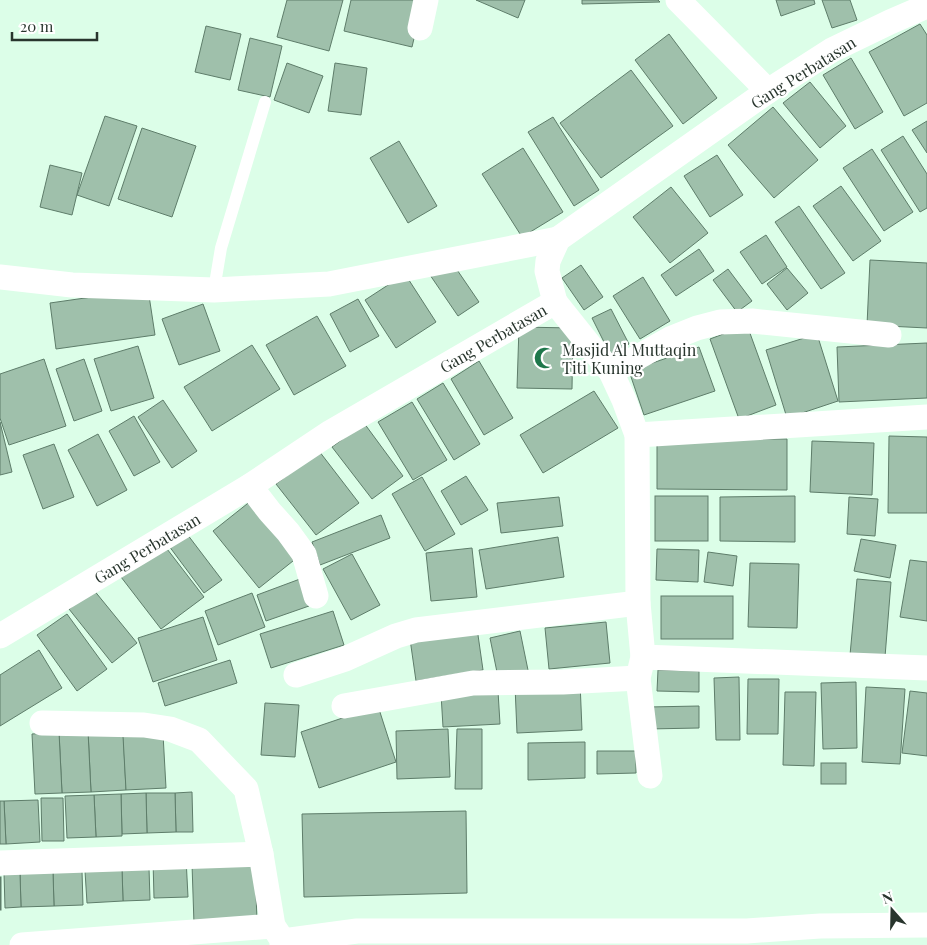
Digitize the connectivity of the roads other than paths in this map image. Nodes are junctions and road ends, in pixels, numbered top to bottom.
1 (426, 0) edge
2 (678, 0) edge
3 (927, 6) edge
4 (420, 28) dead end
5 (768, 91) junction
6 (265, 102) dead end
7 (558, 239) junction
8 (0, 277) edge
9 (214, 290) junction
10 (555, 302) junction
11 (889, 335) dead end
12 (611, 372) junction
13 (927, 417) edge
14 (636, 436) junction
15 (250, 486) junction
16 (316, 596) dead end
17 (638, 602) junction
18 (0, 636) edge
19 (640, 667) junction
20 (927, 668) edge
21 (296, 675) dead end
22 (344, 706) dead end
23 (42, 723) dead end
24 (650, 776) dead end
25 (261, 854) junction
26 (0, 863) edge
27 (927, 925) edge
28 (279, 937) edge
29 (747, 938) edge
30 (22, 945) edge

1 - 4 street
2 - 5 street
3 - 5 street, Gang Perbatasan
5 - 7 street, Gang Perbatasan
6 - 9 lane
7 - 9 street
7 - 10 street, Gang Perbatasan
8 - 9 street
10 - 12 street
10 - 15 street, Gang Perbatasan
11 - 12 street
12 - 14 street
13 - 14 street
14 - 17 street
15 - 16 street
15 - 18 street, Gang Perbatasan
17 - 19 street
17 - 21 street
19 - 20 street
19 - 22 street
19 - 24 street
23 - 25 street
25 - 26 street
25 - 28 street
27 - 29 street
28 - 29 street
28 - 30 street

